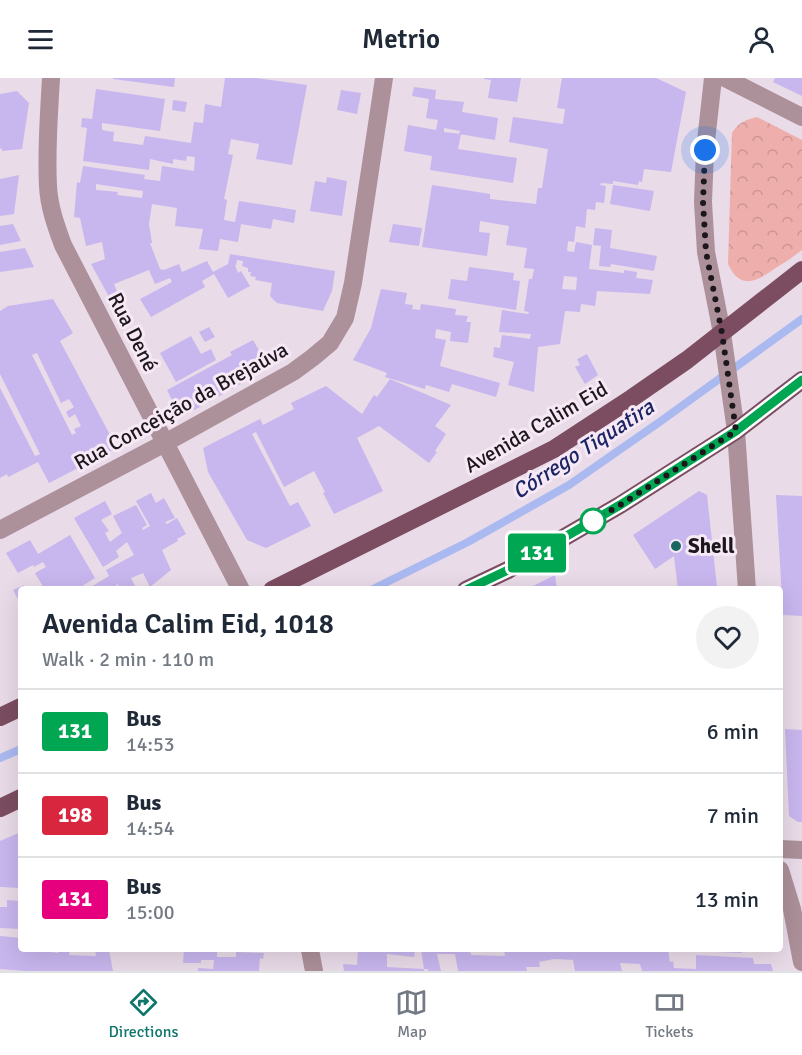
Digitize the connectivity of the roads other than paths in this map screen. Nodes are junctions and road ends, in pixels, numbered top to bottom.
1 (51, 78) edge
2 (384, 78) edge
3 (713, 78) edge
4 (725, 78) edge
5 (802, 117) edge
6 (802, 270) edge
7 (722, 333) junction
8 (802, 380) edge
9 (736, 431) junction
10 (165, 443) junction
11 (0, 530) edge
12 (239, 586) edge
13 (280, 586) edge
14 (474, 586) edge
15 (747, 586) edge
16 (18, 708) edge
17 (0, 717) edge
18 (18, 799) edge
19 (0, 808) edge
20 (783, 849) edge
21 (802, 850) edge
22 (783, 880) edge
23 (310, 952) edge
24 (802, 962) edge
25 (314, 971) edge

1 - 10 street, Rua Dené
2 - 10 street, Rua Conceição da Brejaúva
3 - 7 street
4 - 5 street
6 - 7 main road, Avenida Calim Eid
7 - 9 street
7 - 13 main road, Avenida Calim Eid
8 - 9 main road
9 - 14 main road
9 - 15 street
10 - 11 street, Rua Conceição da Brejaúva
10 - 12 street, Rua Dené
16 - 17 main road
18 - 19 main road
20 - 21 street
22 - 24 street
23 - 25 street

